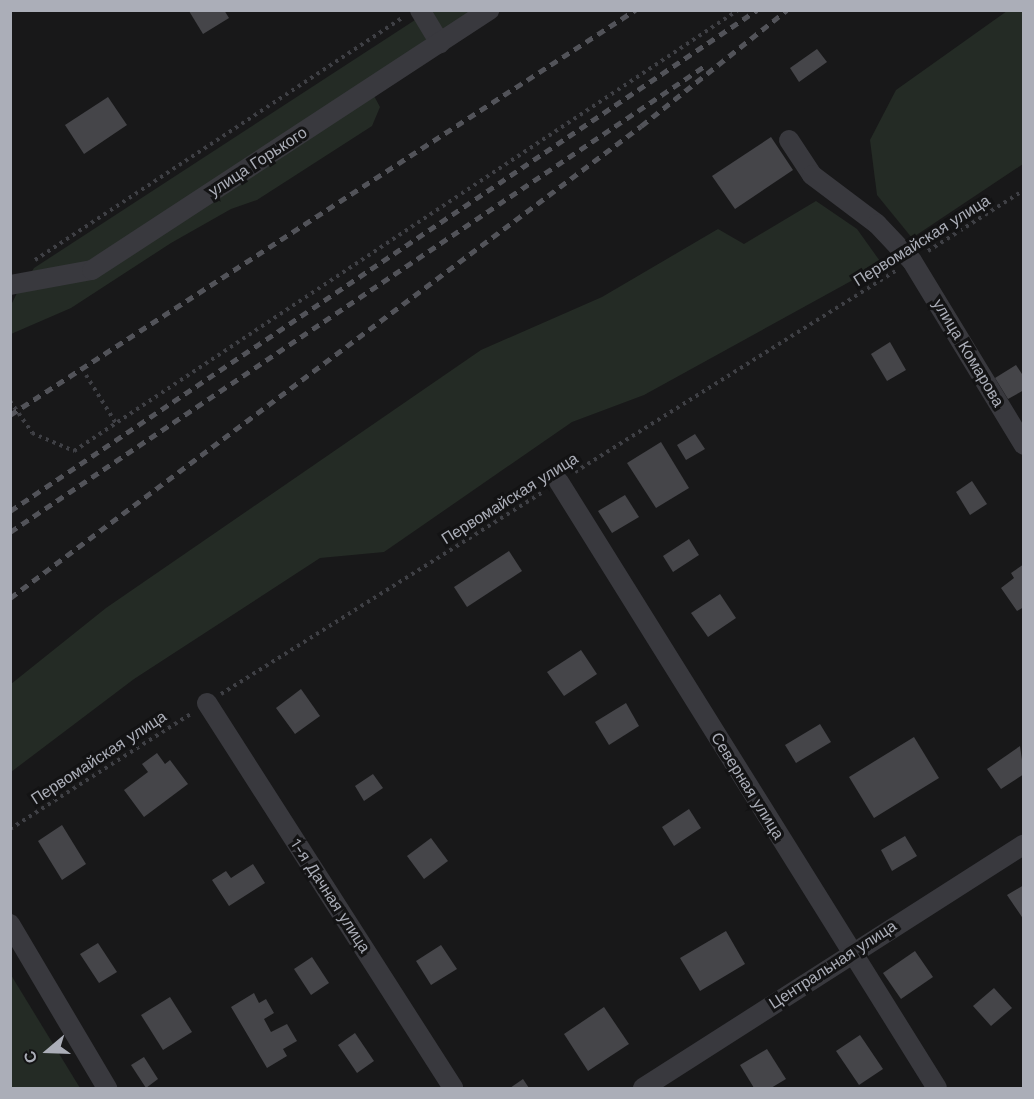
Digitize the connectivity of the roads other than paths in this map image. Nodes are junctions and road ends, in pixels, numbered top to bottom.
1 (420, 10) edge
2 (489, 10) edge
3 (440, 43) junction
4 (789, 141) dead end
5 (12, 283) edge
6 (1023, 445) edge
7 (559, 482) road end
8 (207, 703) road end
9 (1023, 844) edge
10 (10, 924) edge
11 (851, 953) junction
12 (107, 1089) edge
13 (453, 1089) edge
14 (643, 1089) edge
15 (937, 1089) edge

1 - 3 street
2 - 3 street, улица Горького
3 - 5 street, улица Горького
4 - 6 street, улица Комарова
7 - 11 street, Северная улица
8 - 13 street, 1-я Дачная улица
9 - 11 street, Центральная улица
10 - 12 street
11 - 14 street, Центральная улица
11 - 15 street, Северная улица

